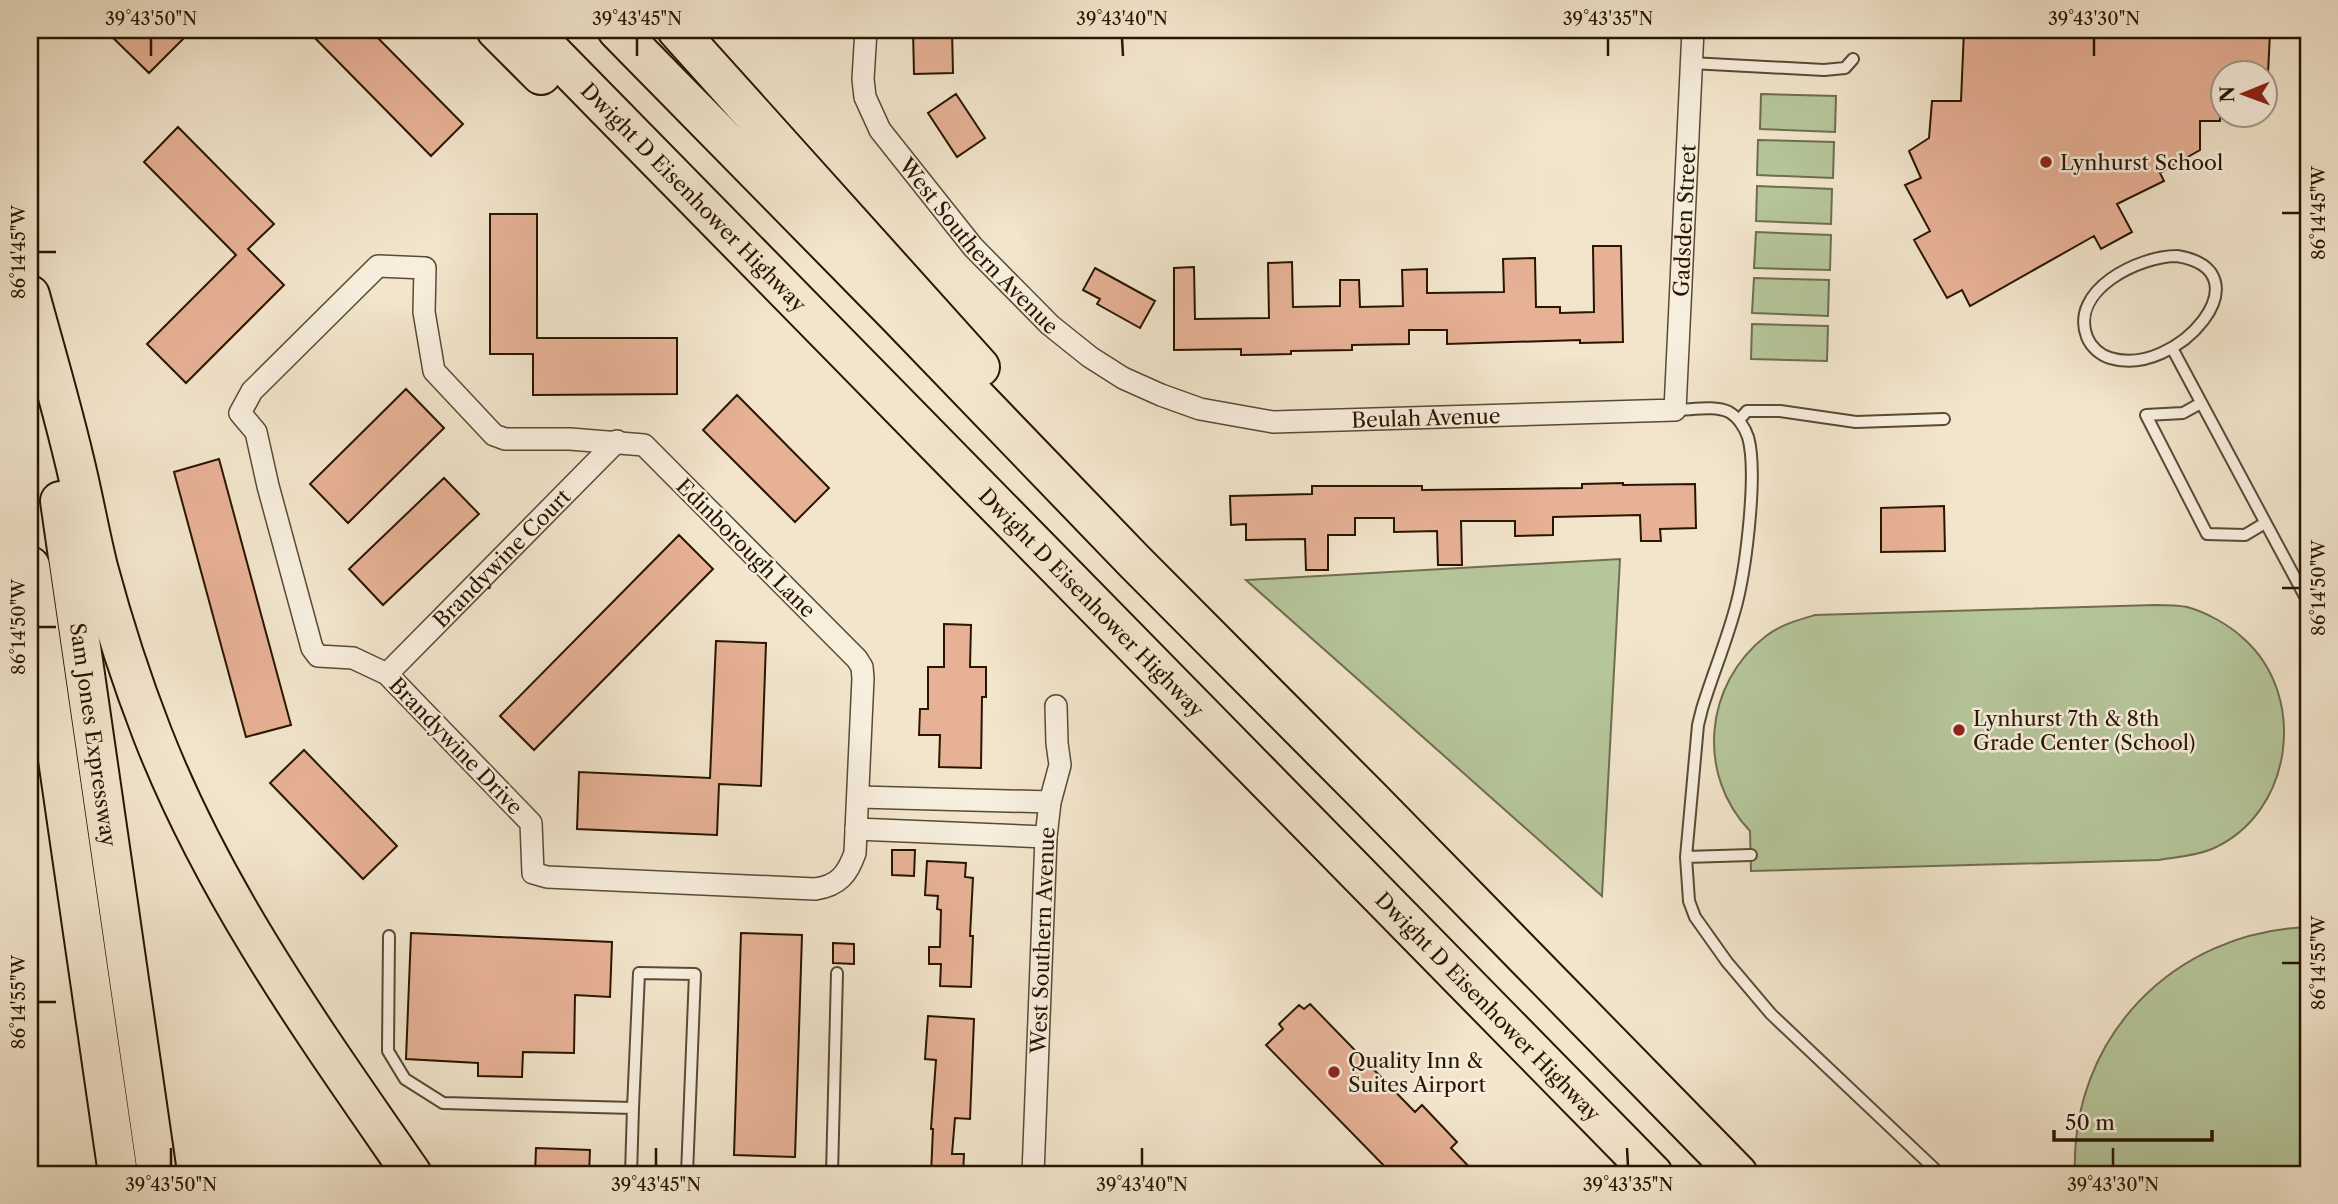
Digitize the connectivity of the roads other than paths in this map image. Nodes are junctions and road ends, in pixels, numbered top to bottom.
1 (496, 30) edge
2 (530, 30) edge
3 (617, 30) edge
4 (677, 30) edge
5 (866, 30) edge
6 (1693, 30) edge
7 (1853, 59) dead end
8 (1691, 63) junction
9 (674, 177) junction
10 (425, 268) joint
11 (30, 295) edge
12 (2172, 348) junction
13 (1177, 402) joint
14 (2201, 403) junction
15 (1675, 410) junction
16 (1944, 419) dead end
17 (1738, 420) junction
18 (617, 442) junction
19 (2265, 523) junction
20 (1134, 561) junction
21 (30, 566) edge
22 (2307, 596) edge
23 (387, 674) junction
24 (1056, 706) dead end
25 (859, 797) junction
26 (1050, 802) junction
27 (856, 829) junction
28 (1046, 836) junction
29 (1751, 855) dead end
30 (1686, 857) junction
31 (389, 936) dead end
32 (837, 973) dead end
33 (633, 1108) junction
34 (118, 1174) edge
35 (157, 1174) edge
36 (412, 1174) edge
37 (631, 1174) edge
38 (687, 1174) edge
39 (832, 1174) edge
40 (1033, 1174) edge
41 (1653, 1174) edge
42 (1738, 1174) edge
43 (1940, 1174) edge

1 - 9 highway
2 - 9 highway, Dwight D Eisenhower Highway
3 - 20 highway
4 - 20 highway
5 - 13 street, West Southern Avenue
6 - 8 street, Gadsden Street
7 - 8 lane
8 - 15 street, Gadsden Street
9 - 41 highway, Dwight D Eisenhower Highway
10 - 18 street, Edinborough Lane
10 - 23 street, Brandywine Drive
11 - 35 highway, Sam Jones Expressway
11 - 36 highway
12 - 12 lane
12 - 14 lane
13 - 15 street, Beulah Avenue
14 - 19 lane
14 - 19 lane
15 - 17 lane
16 - 17 lane
17 - 30 lane
18 - 23 street, Brandywine Court
18 - 25 street, Edinborough Lane
19 - 22 lane
20 - 42 highway
21 - 34 highway, Sam Jones Expressway
23 - 27 street, Brandywine Drive
24 - 26 street, West Southern Avenue
25 - 26 street
25 - 27 street, Brandywine Drive
26 - 28 street, West Southern Avenue
27 - 28 street
28 - 40 street, West Southern Avenue
29 - 30 lane
30 - 43 lane
31 - 33 lane
32 - 39 lane
33 - 37 lane
33 - 38 lane

